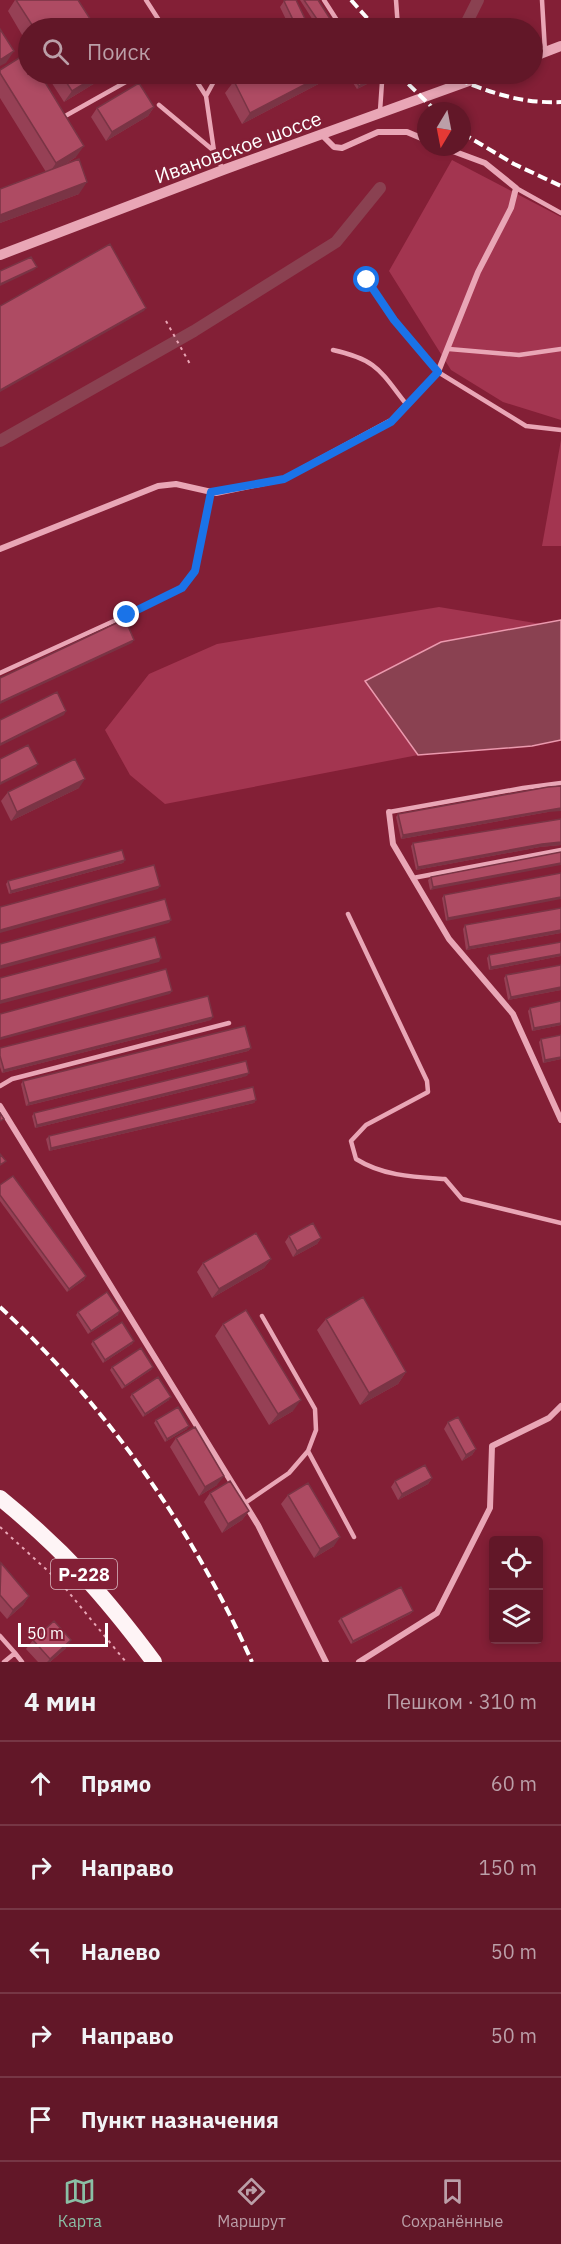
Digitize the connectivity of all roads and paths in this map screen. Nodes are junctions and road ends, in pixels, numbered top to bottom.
1 (146, 0) edge
2 (324, 0) edge
3 (396, 0) edge
4 (542, 0) edge
5 (158, 18) edge
6 (336, 18) edge
7 (397, 18) edge
8 (561, 46) edge
9 (546, 52) junction
10 (543, 53) edge
11 (122, 84) edge
12 (198, 84) edge
13 (213, 84) edge
14 (382, 84) edge
15 (461, 84) edge
16 (206, 96) junction
17 (159, 105) dead end
18 (380, 114) junction
19 (67, 115) edge
20 (322, 135) junction
21 (417, 136) edge
22 (214, 151) junction
23 (466, 156) edge
24 (222, 170) junction
25 (516, 188) junction
26 (561, 213) edge
27 (0, 255) edge
28 (367, 280) dead end
29 (166, 321) dead end
30 (449, 348) junction
31 (561, 349) edge
32 (333, 350) dead end
33 (190, 364) dead end
34 (438, 372) junction
35 (407, 405) junction
36 (561, 430) edge
37 (211, 492) junction
38 (0, 549) edge
39 (127, 615) joint
40 (0, 673) edge
41 (561, 783) edge
42 (389, 812) joint
43 (561, 850) edge
44 (413, 878) junction
45 (348, 914) dead end
46 (229, 1023) dead end
47 (0, 1086) edge
48 (0, 1106) edge
49 (561, 1120) edge
50 (561, 1223) edge
51 (262, 1316) dead end
52 (561, 1406) edge
53 (308, 1451) junction
54 (0, 1498) edge
55 (245, 1503) junction
56 (0, 1527) edge
57 (354, 1537) dead end
58 (0, 1636) edge
59 (15, 1653) junction
60 (4, 1662) edge
61 (22, 1662) edge
62 (126, 1662) edge
63 (154, 1662) edge
64 (326, 1662) edge
65 (359, 1662) edge

1 - 5 lane
2 - 6 lane
3 - 7 lane
4 - 9 lane
8 - 9 street
9 - 10 street
11 - 19 lane
12 - 16 lane
13 - 16 lane
14 - 18 lane
15 - 18 street, Ивановское шоссе
16 - 22 lane
17 - 22 lane
18 - 20 street, Ивановское шоссе
20 - 21 street
20 - 24 street, Ивановское шоссе
22 - 24 lane
23 - 25 street
24 - 27 street, Ивановское шоссе
25 - 26 lane
25 - 30 street
28 - 34 lane
29 - 33 path
30 - 31 lane
30 - 34 street
32 - 35 lane
34 - 35 street
34 - 36 lane
35 - 37 street
37 - 38 street
37 - 39 path
39 - 40 lane
41 - 42 lane
42 - 44 street
43 - 44 lane
44 - 49 street
45 - 50 lane
46 - 47 lane
48 - 55 street
51 - 53 lane
52 - 65 street
53 - 55 lane
53 - 57 lane
54 - 63 highway, Р-228
55 - 64 street
56 - 62 path
58 - 59 lane
59 - 60 lane
59 - 61 lane

